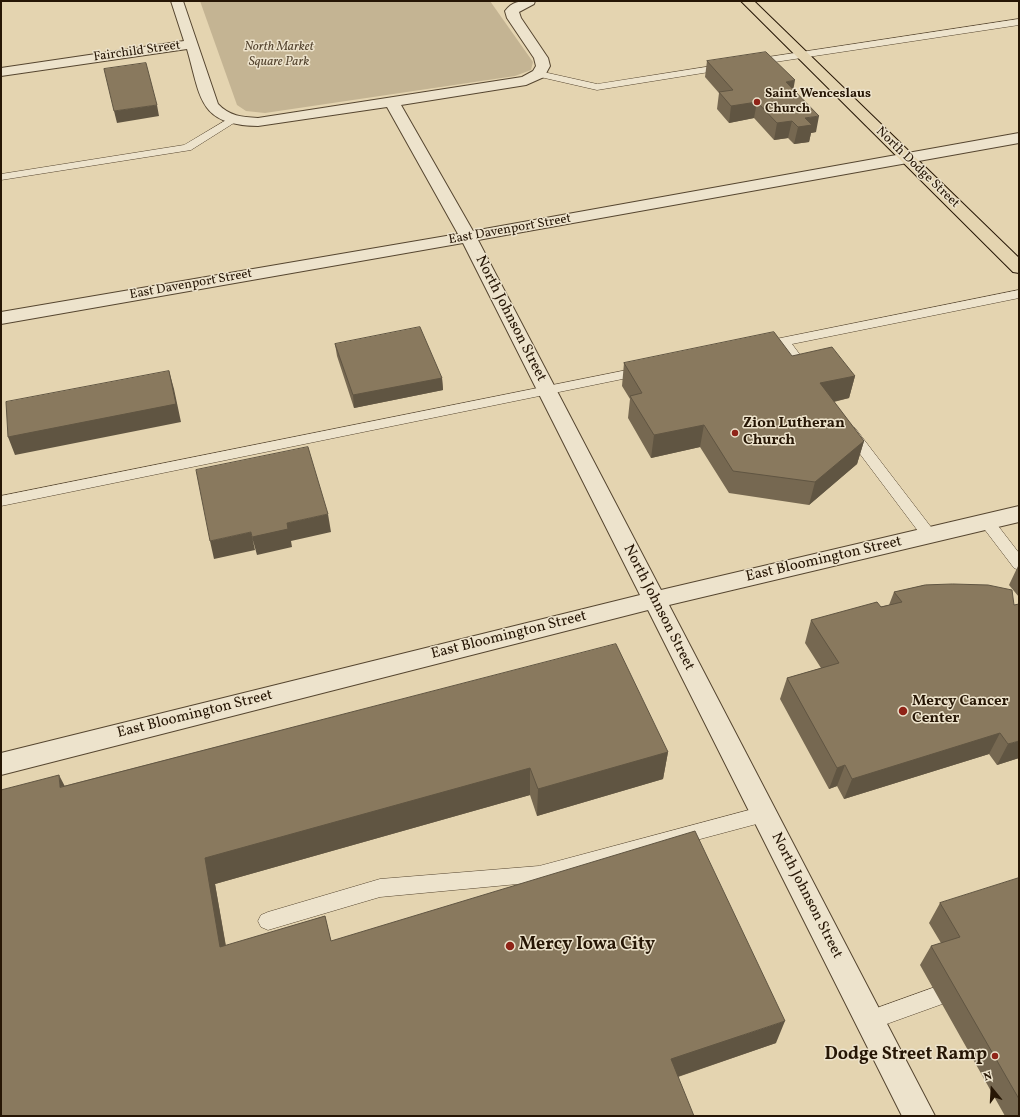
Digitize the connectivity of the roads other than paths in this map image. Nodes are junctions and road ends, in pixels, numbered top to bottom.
1 (177, 1) edge
2 (747, 1) edge
3 (522, 4) edge
4 (1019, 22) edge
5 (192, 44) junction
6 (801, 55) junction
7 (748, 63) edge
8 (734, 66) edge
9 (1, 72) edge
10 (539, 74) junction
11 (392, 102) junction
12 (233, 119) junction
13 (1019, 138) edge
14 (905, 158) junction
15 (1, 177) edge
16 (468, 237) junction
17 (1019, 268) edge
18 (1019, 294) edge
19 (1, 318) edge
20 (784, 342) junction
21 (750, 349) edge
22 (652, 368) edge
23 (813, 380) edge
24 (546, 390) junction
25 (841, 418) edge
26 (1, 501) edge
27 (1019, 514) edge
28 (987, 522) junction
29 (929, 536) junction
30 (1019, 564) edge
31 (654, 600) junction
32 (1, 764) edge
33 (764, 814) junction
34 (268, 921) dead end
35 (938, 996) dead end
36 (870, 1020) junction
37 (919, 1116) edge

1 - 5 street
2 - 6 main road, North Dodge Street
3 - 10 street
4 - 6 lane
5 - 9 street, Fairchild Street
5 - 12 street, Fairchild Street
6 - 7 lane
6 - 14 main road, North Dodge Street
8 - 10 lane
10 - 11 street, Fairchild Street
11 - 12 street, Fairchild Street
11 - 16 street, North Johnson Street
12 - 15 lane
13 - 14 street, East Davenport Street
14 - 16 street, East Davenport Street
14 - 17 main road, North Dodge Street
16 - 19 street, East Davenport Street
16 - 24 street, North Johnson Street
18 - 20 lane
20 - 21 lane
20 - 23 lane
22 - 24 lane
24 - 26 lane
24 - 31 street, North Johnson Street
25 - 29 lane
27 - 28 street, East Bloomington Street
28 - 29 street, East Bloomington Street
28 - 30 lane
29 - 31 street, East Bloomington Street
31 - 32 street, East Bloomington Street
31 - 33 street, North Johnson Street
33 - 34 lane
33 - 36 street, North Johnson Street
35 - 36 lane
36 - 37 street, North Johnson Street

